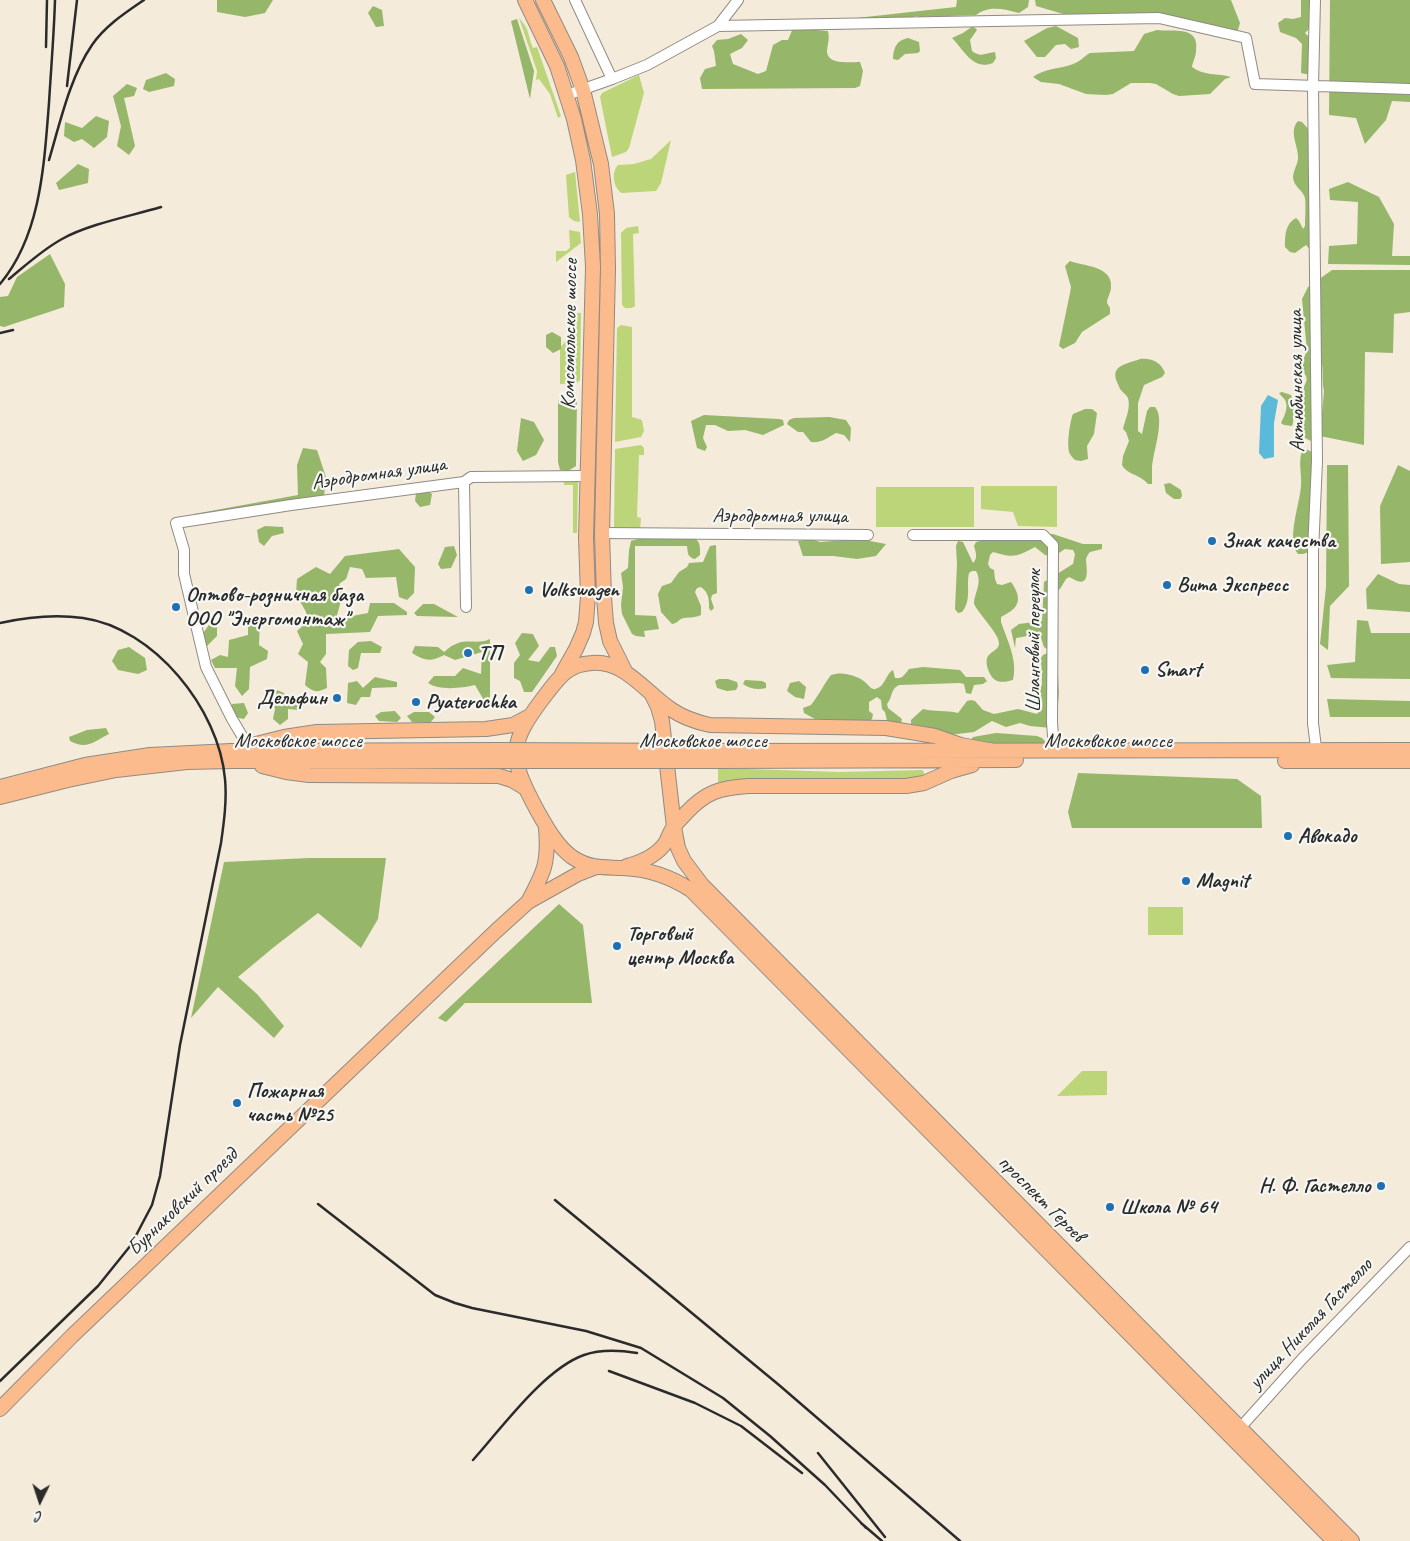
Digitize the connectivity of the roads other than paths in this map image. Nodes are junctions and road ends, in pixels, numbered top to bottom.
1 (525, 0) edge
2 (542, 0) edge
3 (575, 0) edge
4 (738, 0) edge
5 (1315, 0) edge
6 (718, 26) junction
7 (612, 79) junction
8 (1312, 86) junction
9 (1410, 89) edge
10 (583, 90) junction
11 (567, 95) junction
12 (587, 476) junction
13 (464, 482) junction
14 (602, 533) junction
15 (868, 535) dead end
16 (913, 535) dead end
17 (466, 607) dead end
18 (626, 673) junction
19 (562, 674) junction
20 (651, 694) junction
21 (529, 717) junction
22 (248, 746) junction
23 (1410, 750) edge
24 (1054, 751) junction
25 (232, 756) junction
26 (994, 756) junction
27 (1317, 756) junction
28 (1410, 760) edge
29 (0, 787) edge
30 (525, 788) junction
31 (0, 797) edge
32 (546, 826) junction
33 (674, 827) junction
34 (596, 867) junction
35 (622, 868) junction
36 (528, 902) junction
37 (1410, 1247) edge
38 (0, 1409) edge
39 (1240, 1428) junction
40 (1334, 1541) edge
41 (1352, 1541) edge

1 - 11 main road, Комсомольское шоссе
2 - 10 main road, Комсомольское шоссе
3 - 7 street
4 - 6 street
5 - 8 street, Актюбинская улица
6 - 7 street
6 - 8 street
7 - 10 street
8 - 9 street
8 - 27 street, Актюбинская улица
10 - 11 street
10 - 14 main road, Комсомольское шоссе
11 - 12 main road, Комсомольское шоссе
12 - 13 street, Аэродромная улица
12 - 19 main road, Комсомольское шоссе
13 - 17 street
13 - 22 street, Аэродромная улица
14 - 15 street, Аэродромная улица
14 - 18 main road, Комсомольское шоссе
16 - 24 street, Шланговый переулок
18 - 19 main road
18 - 20 main road
19 - 21 main road, Комсомольское шоссе
20 - 26 main road
20 - 33 main road, проспект Героев
21 - 22 main road
21 - 30 main road, Комсомольское шоссе
22 - 25 main road
23 - 27 main road, Московское шоссе
24 - 26 main road, Московское шоссе
24 - 27 main road, Московское шоссе
25 - 26 main road, Московское шоссе, bridge
25 - 29 main road, Московское шоссе
25 - 30 main road
25 - 31 main road, Московское шоссе
26 - 27 main road, Московское шоссе
26 - 33 main road
27 - 28 main road, Московское шоссе
30 - 32 main road, Комсомольское шоссе
32 - 34 main road, Комсомольское шоссе
32 - 36 main road
33 - 35 main road
33 - 39 main road, проспект Героев
34 - 35 main road, проспект Героев
34 - 36 main road
35 - 40 main road, проспект Героев
36 - 38 main road, Бурнаковский проезд
37 - 39 street, улица Николая Гастелло
39 - 41 main road, проспект Героев

